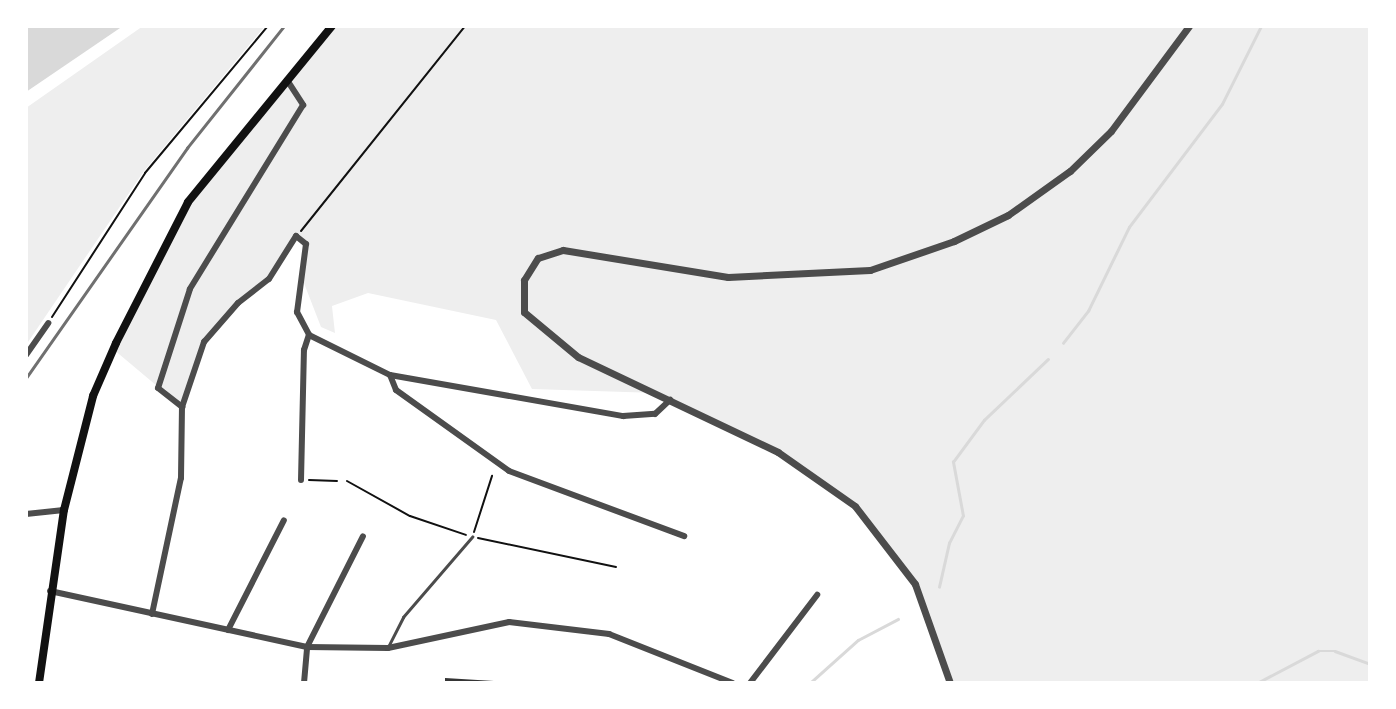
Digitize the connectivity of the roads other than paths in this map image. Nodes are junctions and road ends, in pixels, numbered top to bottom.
1 (332, 26) edge
2 (1189, 26) edge
3 (287, 80) junction
4 (48, 323) road end
5 (309, 335) junction
6 (26, 355) edge
7 (390, 375) junction
8 (670, 400) junction
9 (182, 407) junction
10 (301, 480) road end
11 (64, 510) junction
12 (26, 514) edge
13 (284, 520) dead end
14 (363, 536) dead end
15 (684, 536) dead end
16 (472, 537) road end
17 (50, 591) junction
18 (817, 595) dead end
19 (152, 614) junction
20 (228, 630) junction
21 (307, 647) junction
22 (388, 648) junction
23 (40, 683) edge
24 (304, 683) edge
25 (733, 683) edge
26 (750, 683) edge
27 (950, 683) edge

1 - 3 main road
2 - 8 street
3 - 9 street
3 - 11 main road
4 - 6 street
5 - 7 street
5 - 9 street
5 - 10 street
7 - 8 street
7 - 15 street
8 - 27 street
9 - 19 street
11 - 12 street
11 - 17 main road
13 - 20 street
14 - 21 street
16 - 22 lane
17 - 19 street
17 - 23 main road
18 - 26 street
19 - 20 street
20 - 21 street
21 - 22 street
21 - 24 street
22 - 25 street

